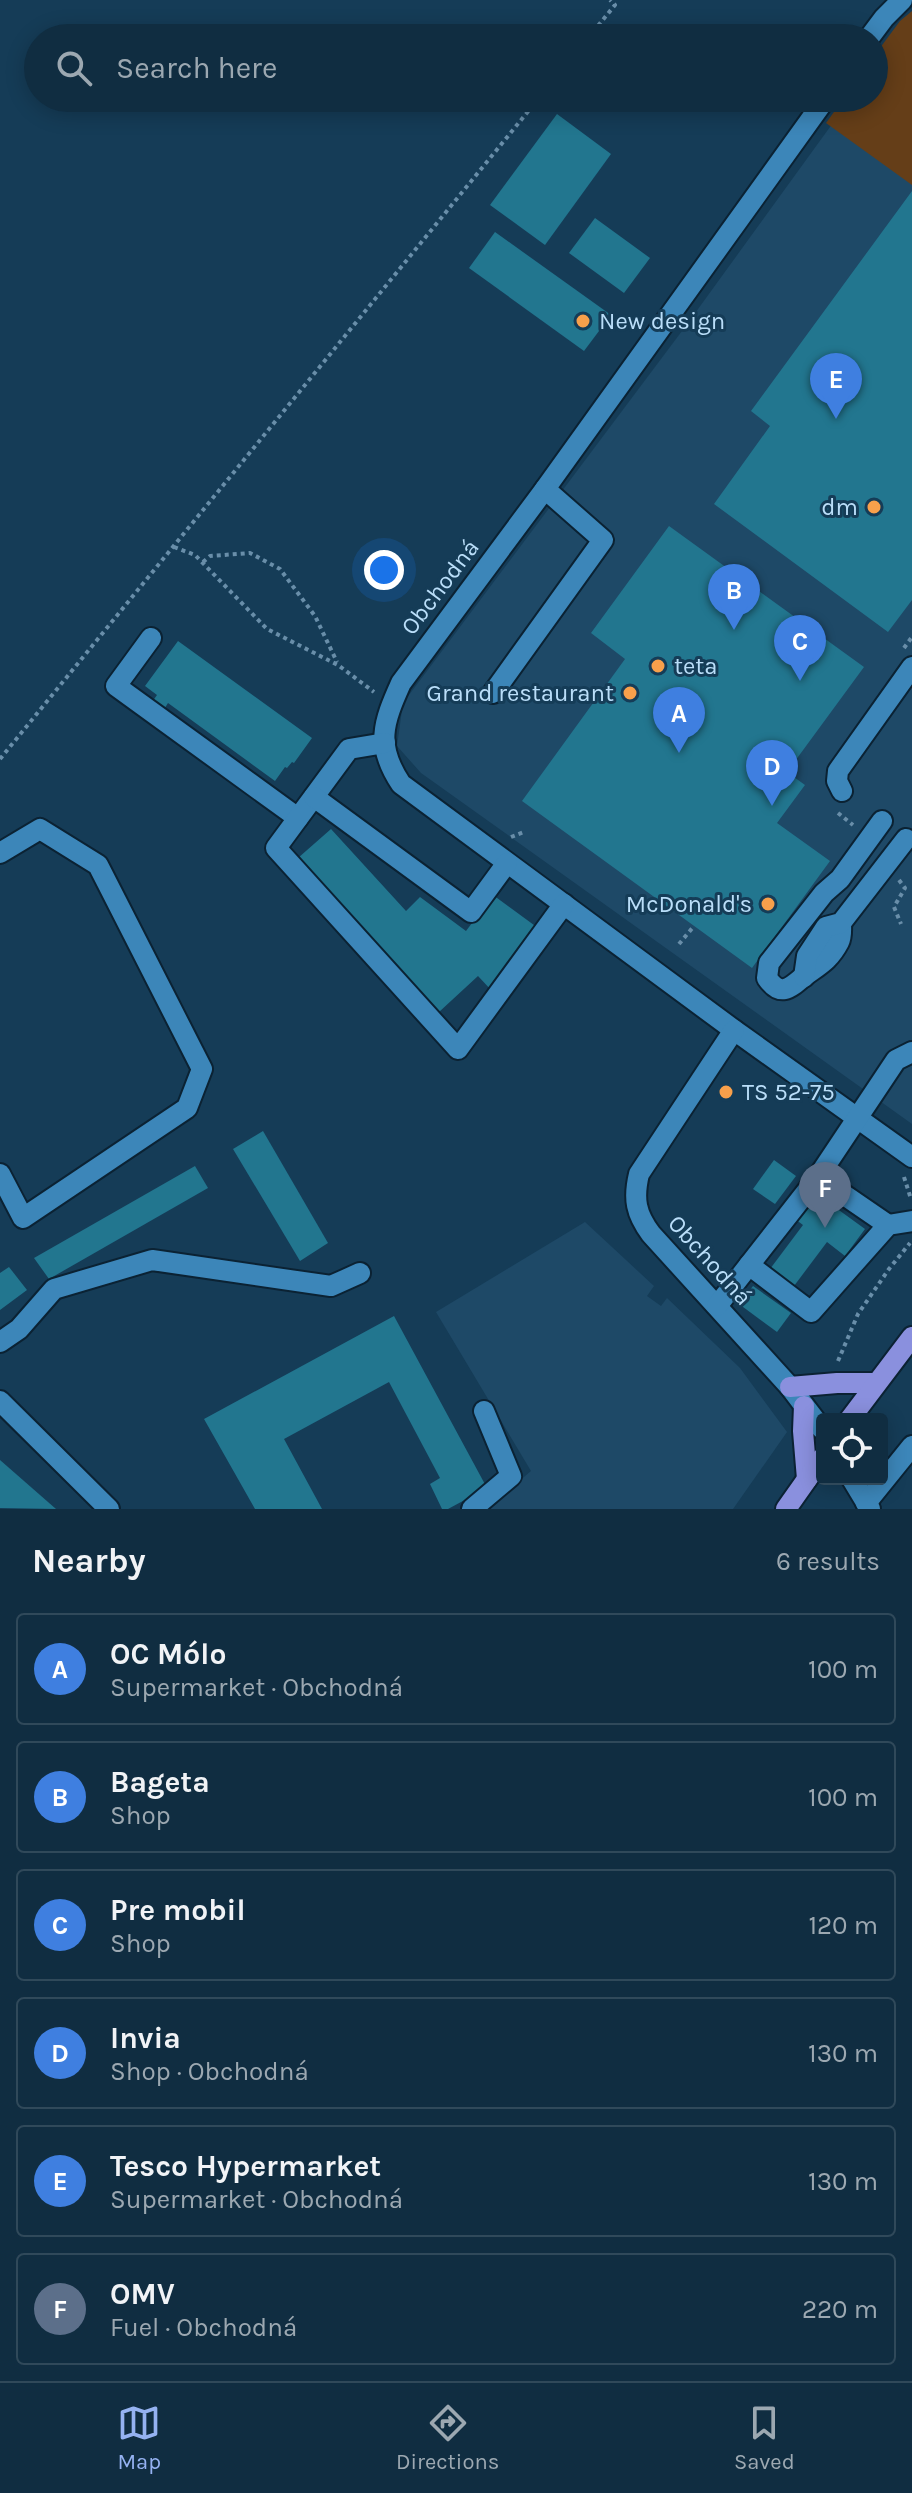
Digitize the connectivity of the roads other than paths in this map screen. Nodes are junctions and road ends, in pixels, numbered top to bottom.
1 (902, 0) edge
2 (880, 24) edge
3 (816, 112) edge
4 (545, 489) junction
5 (151, 638) dead end
6 (908, 658) edge
7 (493, 693) dead end
8 (385, 743) junction
9 (314, 797) junction
10 (836, 798) road end
11 (298, 818) junction
12 (882, 821) dead end
13 (906, 839) dead end
14 (0, 853) edge
15 (507, 863) junction
16 (564, 904) junction
17 (734, 1030) junction
18 (912, 1052) edge
19 (857, 1118) junction
20 (907, 1164) edge
21 (0, 1174) edge
22 (818, 1177) junction
23 (912, 1221) edge
24 (888, 1225) junction
25 (749, 1265) junction
26 (360, 1273) dead end
27 (717, 1306) junction
28 (912, 1337) edge
29 (0, 1342) edge
30 (875, 1383) junction
31 (790, 1387) junction
32 (0, 1401) edge
33 (804, 1406) junction
34 (484, 1411) dead end
35 (854, 1413) edge
36 (816, 1421) edge
37 (912, 1446) edge
38 (816, 1466) edge
39 (807, 1479) junction
40 (856, 1485) edge
41 (868, 1506) edge
42 (109, 1509) edge
43 (472, 1509) edge
44 (786, 1509) edge

1 - 2 street
3 - 4 street, Obchodná
4 - 7 street
4 - 8 street, Obchodná
5 - 11 street
6 - 10 street
8 - 9 street
8 - 15 street, Obchodná
9 - 11 street
9 - 15 street
11 - 16 street
12 - 13 street
14 - 21 street
15 - 16 street, Obchodná
16 - 17 street, Obchodná
17 - 19 street, Obchodná
17 - 27 street, Obchodná
18 - 19 street
19 - 20 street, Obchodná
19 - 22 street
22 - 24 street
22 - 25 street
23 - 24 street
24 - 25 street
25 - 27 street
26 - 29 street
27 - 31 street, Obchodná
28 - 30 main road
30 - 31 main road
30 - 35 main road
31 - 33 street, Obchodná
32 - 42 street
33 - 36 street, Obchodná
33 - 39 main road
34 - 43 street
37 - 41 street
38 - 39 main road
39 - 44 main road
40 - 41 street

